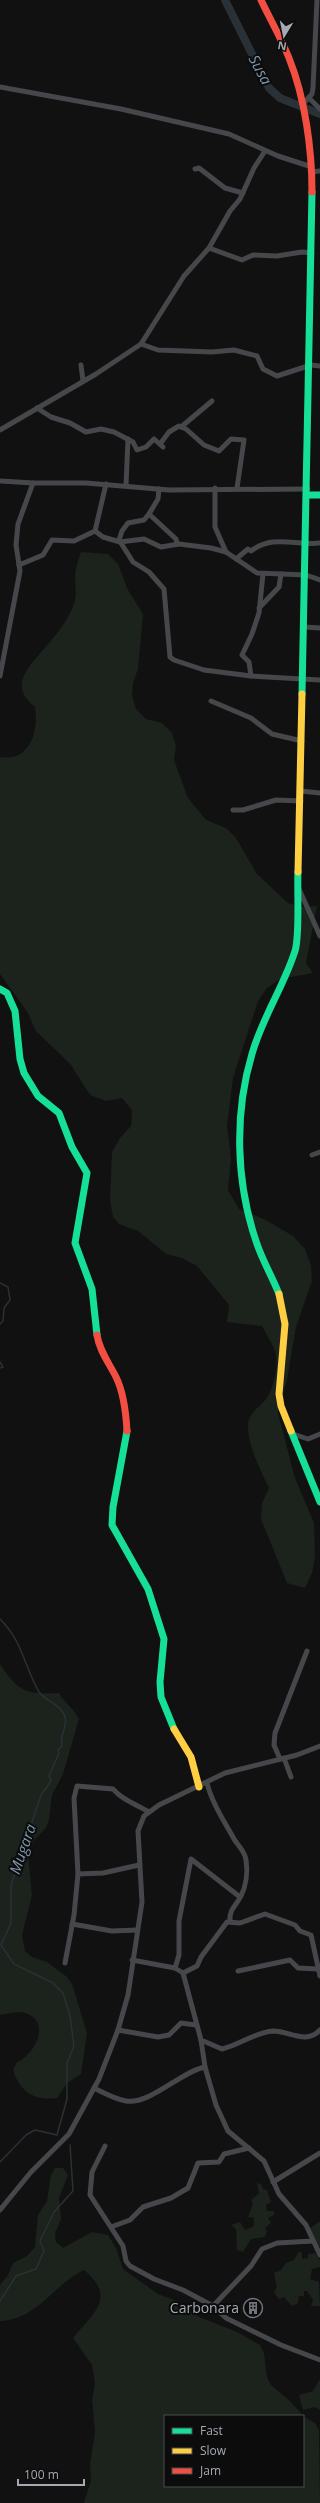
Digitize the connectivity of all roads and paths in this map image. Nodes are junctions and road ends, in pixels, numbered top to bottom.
1 (261, 0) edge
2 (317, 0) edge
3 (318, 21) edge
4 (0, 87) edge
5 (309, 98) junction
6 (302, 105) junction
7 (320, 109) edge
8 (265, 151) junction
9 (195, 169) dead end
10 (315, 170) edge
11 (243, 193) junction
12 (209, 248) junction
13 (312, 253) junction
14 (141, 344) junction
15 (81, 365) dead end
16 (310, 365) junction
17 (320, 366) edge
18 (83, 381) junction
19 (212, 401) dead end
20 (37, 408) junction
21 (181, 427) junction
22 (0, 430) edge
23 (128, 439) junction
24 (0, 481) edge
25 (33, 483) junction
26 (106, 484) junction
27 (126, 486) junction
28 (215, 488) junction
29 (237, 488) junction
30 (160, 489) junction
31 (308, 492) junction
32 (320, 495) edge
33 (149, 514) junction
34 (95, 531) junction
35 (120, 542) junction
36 (307, 543) junction
37 (320, 543) edge
38 (177, 544) junction
39 (226, 552) junction
40 (236, 559) junction
41 (19, 565) junction
42 (263, 574) junction
43 (280, 574) junction
44 (306, 576) junction
45 (320, 580) edge
46 (259, 608) junction
47 (304, 627) junction
48 (320, 628) edge
49 (0, 676) edge
50 (251, 676) junction
51 (303, 680) junction
52 (320, 680) edge
53 (211, 701) dead end
54 (302, 741) junction
55 (301, 791) junction
56 (320, 793) edge
57 (301, 801) junction
58 (233, 810) dead end
59 (299, 888) junction
60 (320, 936) edge
61 (0, 989) edge
62 (320, 1152) edge
63 (312, 1155) dead end
64 (293, 1434) junction
65 (320, 1434) edge
66 (320, 1502) edge
67 (307, 1651) dead end
68 (320, 1746) edge
69 (282, 1759) junction
70 (290, 1776) dead end
71 (207, 1783) junction
72 (199, 1786) junction
73 (149, 1812) junction
74 (138, 1865) junction
75 (78, 1874) junction
76 (240, 1897) junction
77 (230, 1921) junction
78 (72, 1924) junction
79 (137, 1930) junction
80 (132, 1960) junction
81 (65, 1963) dead end
82 (175, 1968) junction
83 (318, 1969) junction
84 (238, 1972) dead end
85 (183, 1973) junction
86 (320, 1976) edge
87 (196, 2025) junction
88 (118, 2030) junction
89 (320, 2030) edge
90 (201, 2040) junction
91 (205, 2067) junction
92 (94, 2088) junction
93 (105, 2146) dead end
94 (249, 2148) junction
95 (320, 2154) edge
96 (273, 2182) junction
97 (0, 2210) edge
98 (111, 2227) junction
99 (313, 2241) junction
100 (320, 2256) edge
101 (213, 2306) junction
102 (320, 2360) edge

1 - 6 main road
2 - 3 street
3 - 5 street
4 - 8 street
5 - 6 street
5 - 7 street
6 - 10 main road
8 - 10 street
8 - 11 street
9 - 11 street
10 - 13 main road
11 - 12 street
12 - 13 street
12 - 14 street
13 - 16 main road
14 - 16 street
14 - 18 street
15 - 18 street
16 - 17 street
16 - 31 main road
18 - 20 street
19 - 21 street
20 - 22 street
20 - 23 street
21 - 23 street
21 - 29 street
23 - 27 street
24 - 25 street
25 - 26 street
25 - 41 street
26 - 27 street
26 - 34 street
27 - 30 street
28 - 29 street
28 - 30 street
28 - 39 street
29 - 31 street
30 - 33 street
31 - 32 main road
31 - 36 main road
33 - 35 street
33 - 38 street
34 - 35 street
34 - 41 street
35 - 38 street
35 - 50 street
36 - 37 street
36 - 40 street
36 - 44 main road
38 - 39 street
39 - 40 street
40 - 42 street
41 - 49 street
42 - 43 street
42 - 46 street
43 - 44 street
43 - 46 street
44 - 45 street
44 - 47 main road
46 - 50 street
47 - 48 street
47 - 51 main road
50 - 51 street
51 - 52 street
51 - 54 main road
53 - 54 street
54 - 55 main road
55 - 56 street
55 - 57 main road
57 - 58 street
57 - 59 main road
59 - 60 street
59 - 64 main road
61 - 72 main road
62 - 63 street
64 - 65 street
64 - 66 main road
67 - 69 street
68 - 69 street
69 - 70 street
69 - 71 street
71 - 72 street
71 - 76 street
72 - 73 street
73 - 74 street
73 - 75 street
74 - 75 street
74 - 79 street
75 - 78 street
76 - 77 street
76 - 82 street
77 - 83 street
77 - 85 street
78 - 79 street
78 - 81 street
79 - 80 street
80 - 82 street
80 - 88 street
82 - 85 street
83 - 84 street
83 - 86 street
85 - 87 street
87 - 88 street
87 - 90 street
88 - 92 street
89 - 90 street
90 - 91 street
91 - 92 street
91 - 94 street
92 - 97 street
93 - 98 street
94 - 96 street
94 - 98 street
95 - 96 street
96 - 99 street
98 - 101 street
99 - 100 street
99 - 101 street
101 - 102 street

